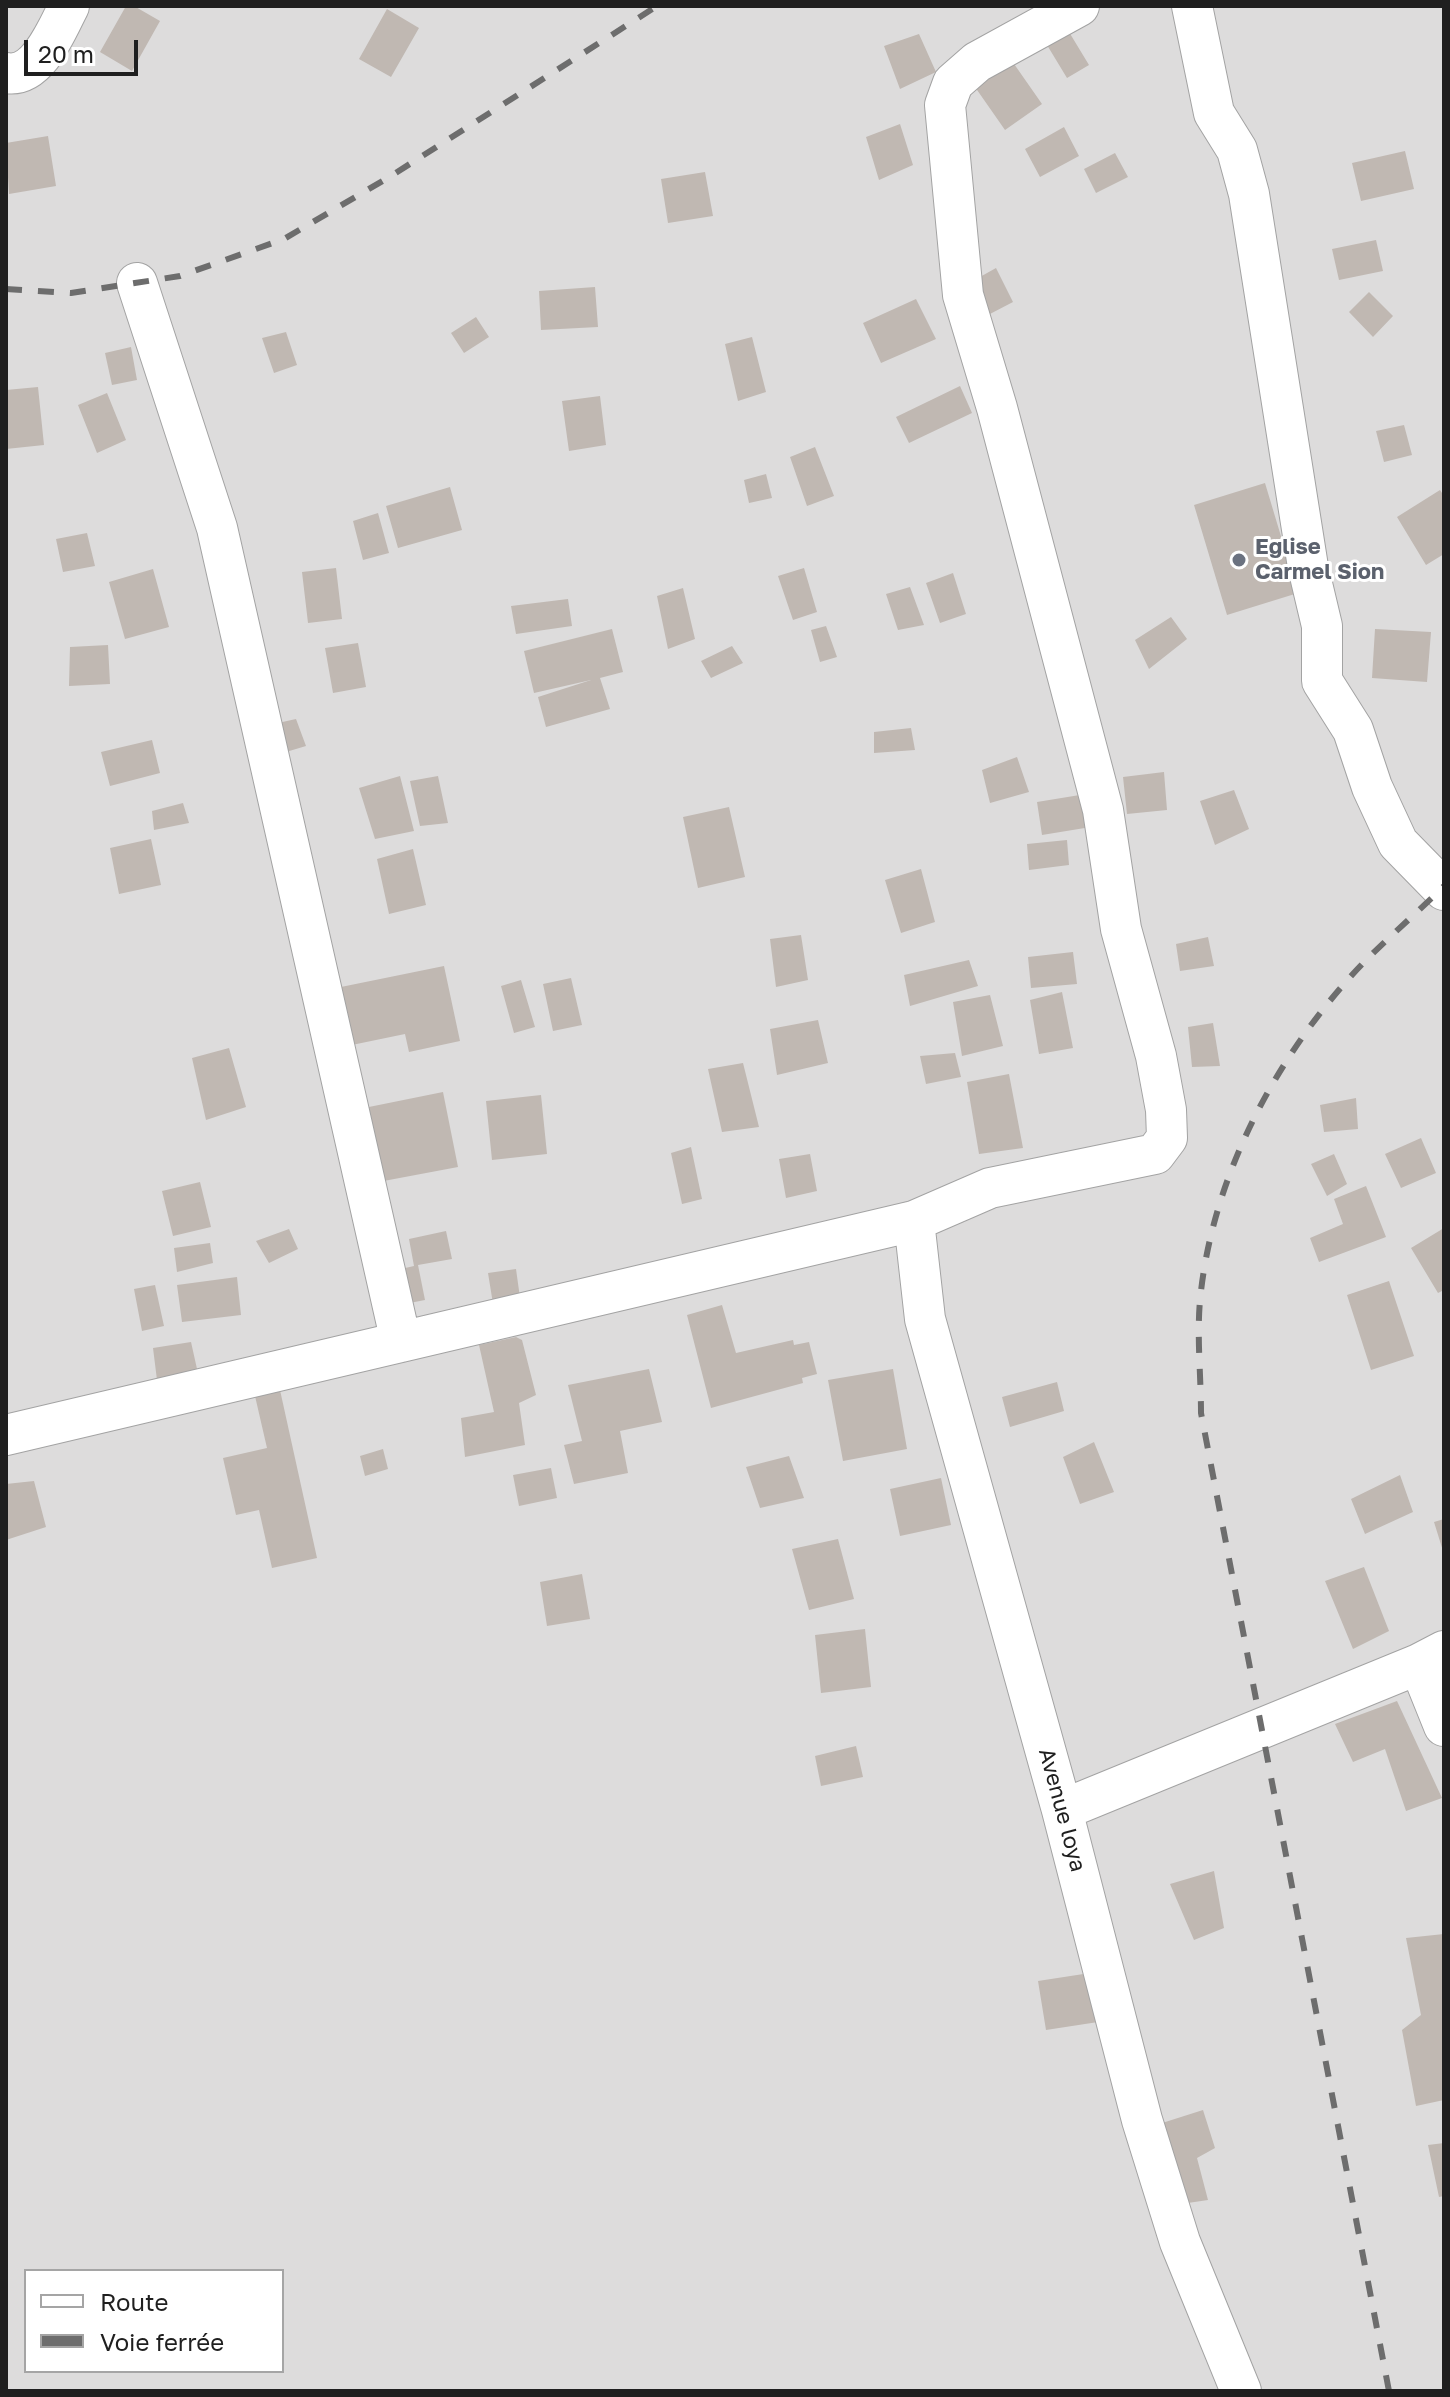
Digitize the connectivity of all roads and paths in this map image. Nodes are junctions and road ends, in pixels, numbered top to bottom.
1 (69, 6) edge
2 (1079, 6) edge
3 (1192, 6) edge
4 (6, 73) edge
5 (137, 283) dead end
6 (1444, 890) edge
7 (914, 1221) junction
8 (401, 1342) junction
9 (6, 1435) edge
10 (1432, 1658) edge
11 (1444, 1726) edge
12 (1062, 1810) junction
13 (1241, 2391) edge

1 - 4 street
2 - 7 street
3 - 6 street
5 - 8 street
7 - 8 street
7 - 12 street, Avenue loya
8 - 9 street
10 - 11 street
10 - 12 street
12 - 13 street, Avenue loya

